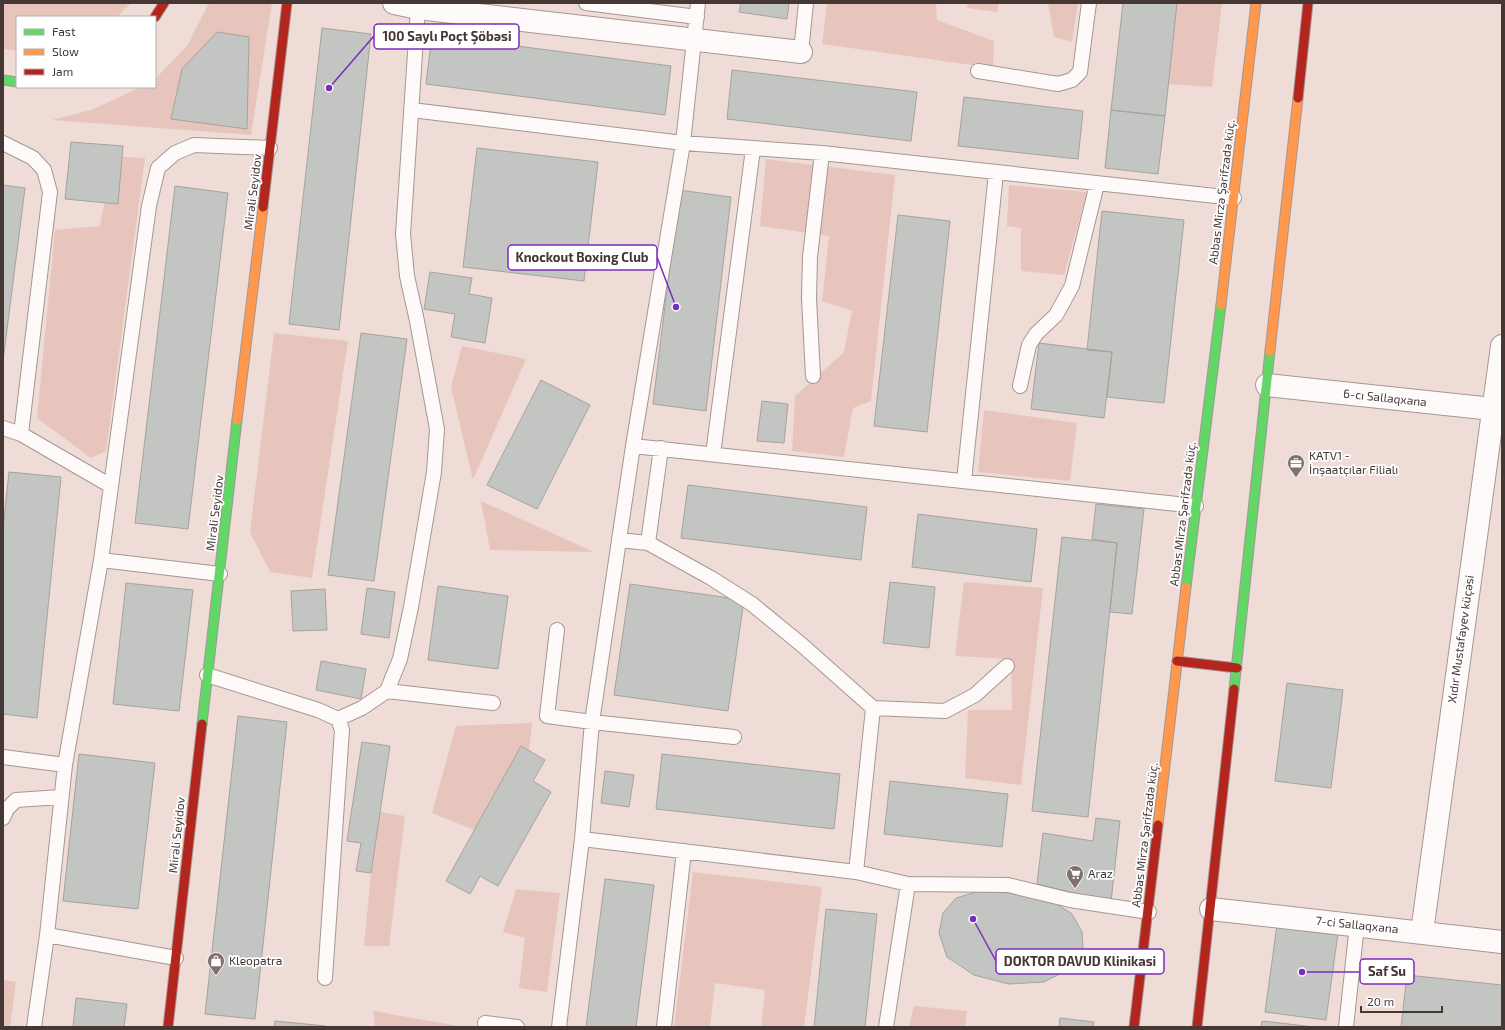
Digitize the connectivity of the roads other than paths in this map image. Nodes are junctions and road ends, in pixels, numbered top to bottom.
1 (164, 3) edge
2 (287, 3) edge
3 (394, 3) edge
4 (586, 3) edge
5 (698, 3) edge
6 (806, 3) edge
7 (1089, 3) edge
8 (1256, 3) edge
9 (1308, 3) edge
10 (418, 8) junction
11 (156, 16) edge
12 (697, 17) junction
13 (694, 41) junction
14 (801, 52) joint
15 (978, 71) dead end
16 (3, 80) edge
17 (16, 82) edge
18 (412, 110) junction
19 (3, 142) edge
20 (683, 143) junction
21 (270, 148) junction
22 (753, 149) junction
23 (822, 153) junction
24 (996, 173) junction
25 (1097, 184) junction
26 (1234, 198) junction
27 (1502, 346) edge
28 (813, 376) dead end
29 (1267, 385) junction
30 (1020, 386) dead end
31 (1497, 410) edge
32 (3, 428) edge
33 (21, 434) junction
34 (633, 446) junction
35 (661, 448) junction
36 (713, 454) junction
37 (964, 481) junction
38 (111, 486) junction
39 (1196, 506) junction
40 (619, 540) junction
41 (648, 543) junction
42 (102, 560) junction
43 (220, 574) junction
44 (557, 630) dead end
45 (1177, 661) junction
46 (1007, 666) dead end
47 (1237, 668) junction
48 (207, 675) junction
49 (387, 691) junction
50 (493, 703) dead end
51 (873, 708) junction
52 (338, 720) junction
53 (592, 722) junction
54 (734, 737) dead end
55 (3, 757) edge
56 (65, 764) junction
57 (61, 797) junction
58 (3, 818) edge
59 (582, 839) junction
60 (684, 851) junction
61 (856, 872) junction
62 (908, 884) junction
63 (1211, 909) junction
64 (1148, 912) junction
65 (1357, 925) junction
66 (1422, 932) junction
67 (48, 936) junction
68 (1502, 942) edge
69 (176, 958) junction
70 (325, 978) dead end
71 (485, 1023) dead end
72 (34, 1027) edge
73 (168, 1027) edge
74 (517, 1027) edge
75 (559, 1027) edge
76 (664, 1027) edge
77 (886, 1027) edge
78 (1134, 1027) edge
79 (1198, 1027) edge
80 (1346, 1027) edge

1 - 11 main road
2 - 21 main road, Mirəli Seyidov
3 - 10 street
4 - 12 lane
5 - 12 lane
6 - 14 lane
7 - 15 lane
8 - 26 main road, Abbas Mirzə Şərifzadə küç.
9 - 29 main road
10 - 13 street
10 - 18 lane
12 - 13 lane
13 - 14 street
13 - 20 lane
16 - 17 main road
18 - 20 lane
18 - 49 lane
19 - 33 lane
20 - 22 lane
20 - 34 lane
21 - 38 lane
21 - 43 main road, Mirəli Seyidov
22 - 23 lane
22 - 36 lane
23 - 24 lane
23 - 28 lane
24 - 25 lane
24 - 37 lane
25 - 26 lane
25 - 30 lane
26 - 39 main road, Abbas Mirzə Şərifzadə küç.
27 - 31 street, Xıdır Mustafayev küçəsi
29 - 31 street, 6-cı Sallaqxana
29 - 47 main road
31 - 66 street, Xıdır Mustafayev küçəsi
32 - 33 lane
33 - 38 lane
34 - 35 lane
34 - 40 lane
35 - 36 lane
35 - 41 lane
36 - 37 lane
37 - 39 lane
38 - 42 lane
39 - 45 main road, Abbas Mirzə Şərifzadə küç.
40 - 41 lane
40 - 53 lane
41 - 51 lane
42 - 43 lane
42 - 56 lane
43 - 48 main road, Mirəli Seyidov
44 - 53 lane
45 - 47 main road
45 - 64 main road, Abbas Mirzə Şərifzadə küç.
46 - 51 lane
47 - 63 main road
48 - 52 lane
48 - 69 main road, Mirəli Seyidov
49 - 50 lane
49 - 52 lane
51 - 61 lane
52 - 70 lane
53 - 54 lane
53 - 59 lane
55 - 56 lane
56 - 57 lane
57 - 58 lane
57 - 67 lane
59 - 60 lane
59 - 75 lane
60 - 61 lane
60 - 76 lane
61 - 62 lane
62 - 64 lane
62 - 77 lane
63 - 65 street, 7-ci Sallaqxana
63 - 79 main road
64 - 78 main road, Abbas Mirzə Şərifzadə küç.
65 - 66 street, 7-ci Sallaqxana
65 - 80 lane
66 - 68 street, 7-ci Sallaqxana
67 - 69 lane
67 - 72 lane
69 - 73 main road, Mirəli Seyidov
71 - 74 lane

